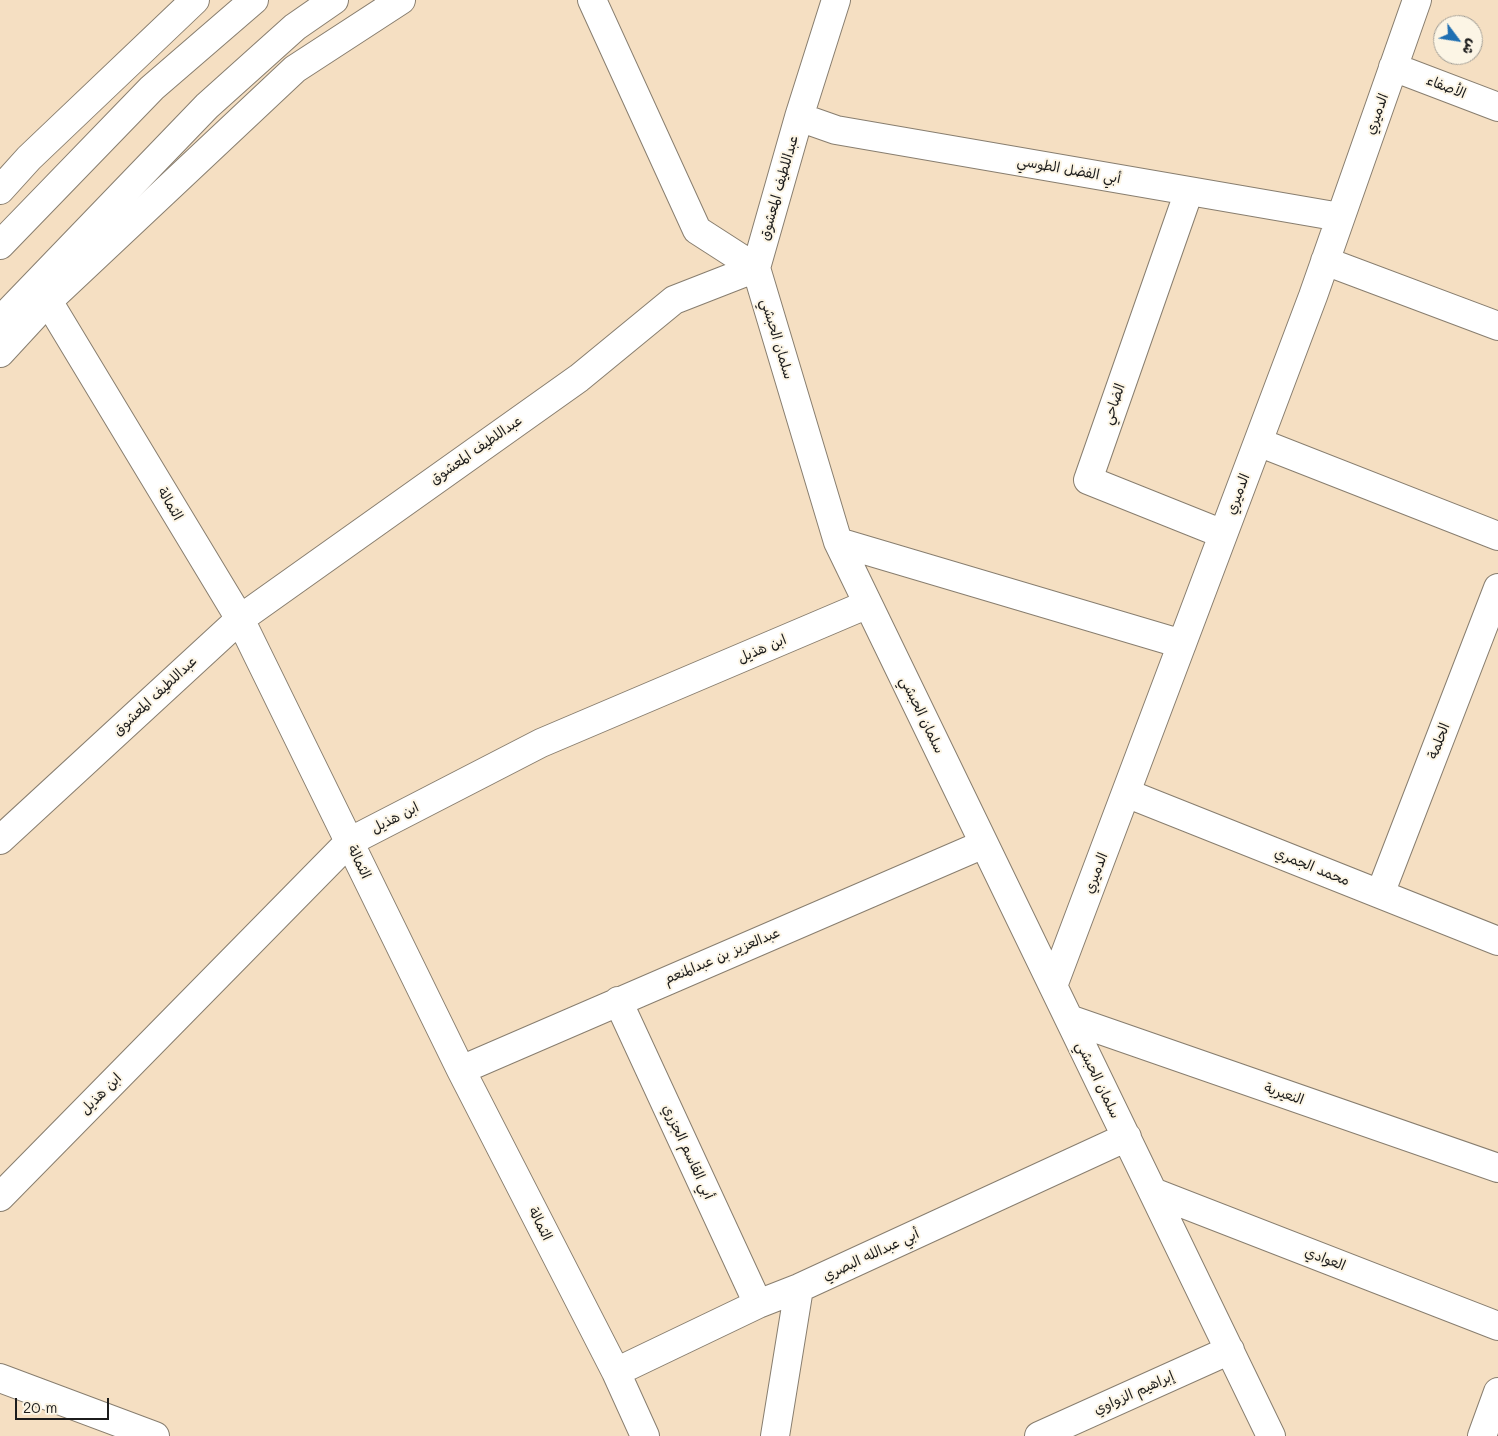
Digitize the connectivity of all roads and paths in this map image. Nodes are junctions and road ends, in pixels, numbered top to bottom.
1 (195, 0) edge
2 (254, 0) edge
3 (334, 0) edge
4 (401, 0) edge
5 (592, 0) edge
6 (836, 0) edge
7 (1417, 0) edge
8 (1393, 67) junction
9 (1498, 107) edge
10 (799, 117) junction
11 (0, 190) edge
12 (1189, 191) junction
13 (1340, 217) junction
14 (0, 245) edge
15 (1325, 261) junction
16 (756, 268) junction
17 (48, 301) junction
18 (0, 321) edge
19 (1498, 326) edge
20 (0, 353) edge
21 (1258, 442) junction
22 (1223, 534) junction
23 (1498, 536) edge
24 (838, 542) junction
25 (1498, 588) edge
26 (868, 604) junction
27 (240, 619) junction
28 (1182, 644) junction
29 (1126, 793) junction
30 (3, 831) edge
31 (349, 842) junction
32 (984, 844) junction
33 (1380, 894) junction
34 (1498, 941) edge
35 (1053, 986) junction
36 (618, 1001) junction
37 (1069, 1019) junction
38 (461, 1070) junction
39 (1126, 1137) junction
40 (1498, 1168) edge
41 (1153, 1192) junction
42 (0, 1197) edge
43 (799, 1288) junction
44 (758, 1304) junction
45 (1498, 1326) edge
46 (1230, 1350) junction
47 (616, 1372) junction
48 (0, 1378) edge
49 (1498, 1392) edge
50 (155, 1436) edge
51 (645, 1436) edge
52 (775, 1436) edge
53 (1039, 1436) edge
54 (1272, 1436) edge
55 (1482, 1436) edge

1 - 11 main road
2 - 14 main road
3 - 18 main road
4 - 17 main road
5 - 16 main road
6 - 10 main road, عبداللطيف المعشوق
7 - 8 main road, الدميري
8 - 9 main road, الأصفاء
8 - 13 main road, الدميري
10 - 12 main road, أبي الفضل الطوسي
10 - 16 main road, عبداللطيف المعشوق
12 - 13 main road, أبي الفضل الطوسي
12 - 22 main road, الضاحي
13 - 15 main road, الدميري
15 - 19 main road
15 - 21 main road, الدميري
16 - 24 main road, سلمان الحبشي
16 - 27 main road, عبداللطيف المعشوق
17 - 20 main road
17 - 27 main road, الثمالة
21 - 22 main road, الدميري
21 - 23 main road
22 - 28 main road, الدميري
24 - 26 main road, سلمان الحبشي
24 - 28 main road
25 - 33 main road, الحلمة
26 - 31 main road, ابن هذيل
26 - 32 main road, سلمان الحبشي
27 - 30 main road, عبداللطيف المعشوق
27 - 31 main road, الثمالة
28 - 29 main road, الدميري
29 - 33 main road, محمد الجمري
29 - 35 main road, الدميري
31 - 38 main road, الثمالة
31 - 42 main road, ابن هذيل
32 - 35 main road, سلمان الحبشي
32 - 36 main road, عبدالعزيز بن عبدالمنعم
33 - 34 main road, محمد الجمري
35 - 37 main road, سلمان الحبشي
36 - 38 main road, عبدالعزيز بن عبدالمنعم
36 - 44 main road, أبي القاسم الجزري
37 - 39 main road, سلمان الحبشي
37 - 40 main road, النعيرية
38 - 47 main road, الثمالة
39 - 41 main road, سلمان الحبشي
39 - 43 main road, أبي عبدالله البصري
41 - 45 main road, العوادي
41 - 46 main road, سلمان الحبشي
43 - 44 main road, أبي عبدالله البصري
43 - 52 main road
44 - 47 main road, أبي عبدالله البصري
46 - 53 main road, إبراهيم الزواوي
46 - 54 main road, سلمان الحبشي
47 - 51 main road, الثمالة
48 - 50 main road
49 - 55 main road

